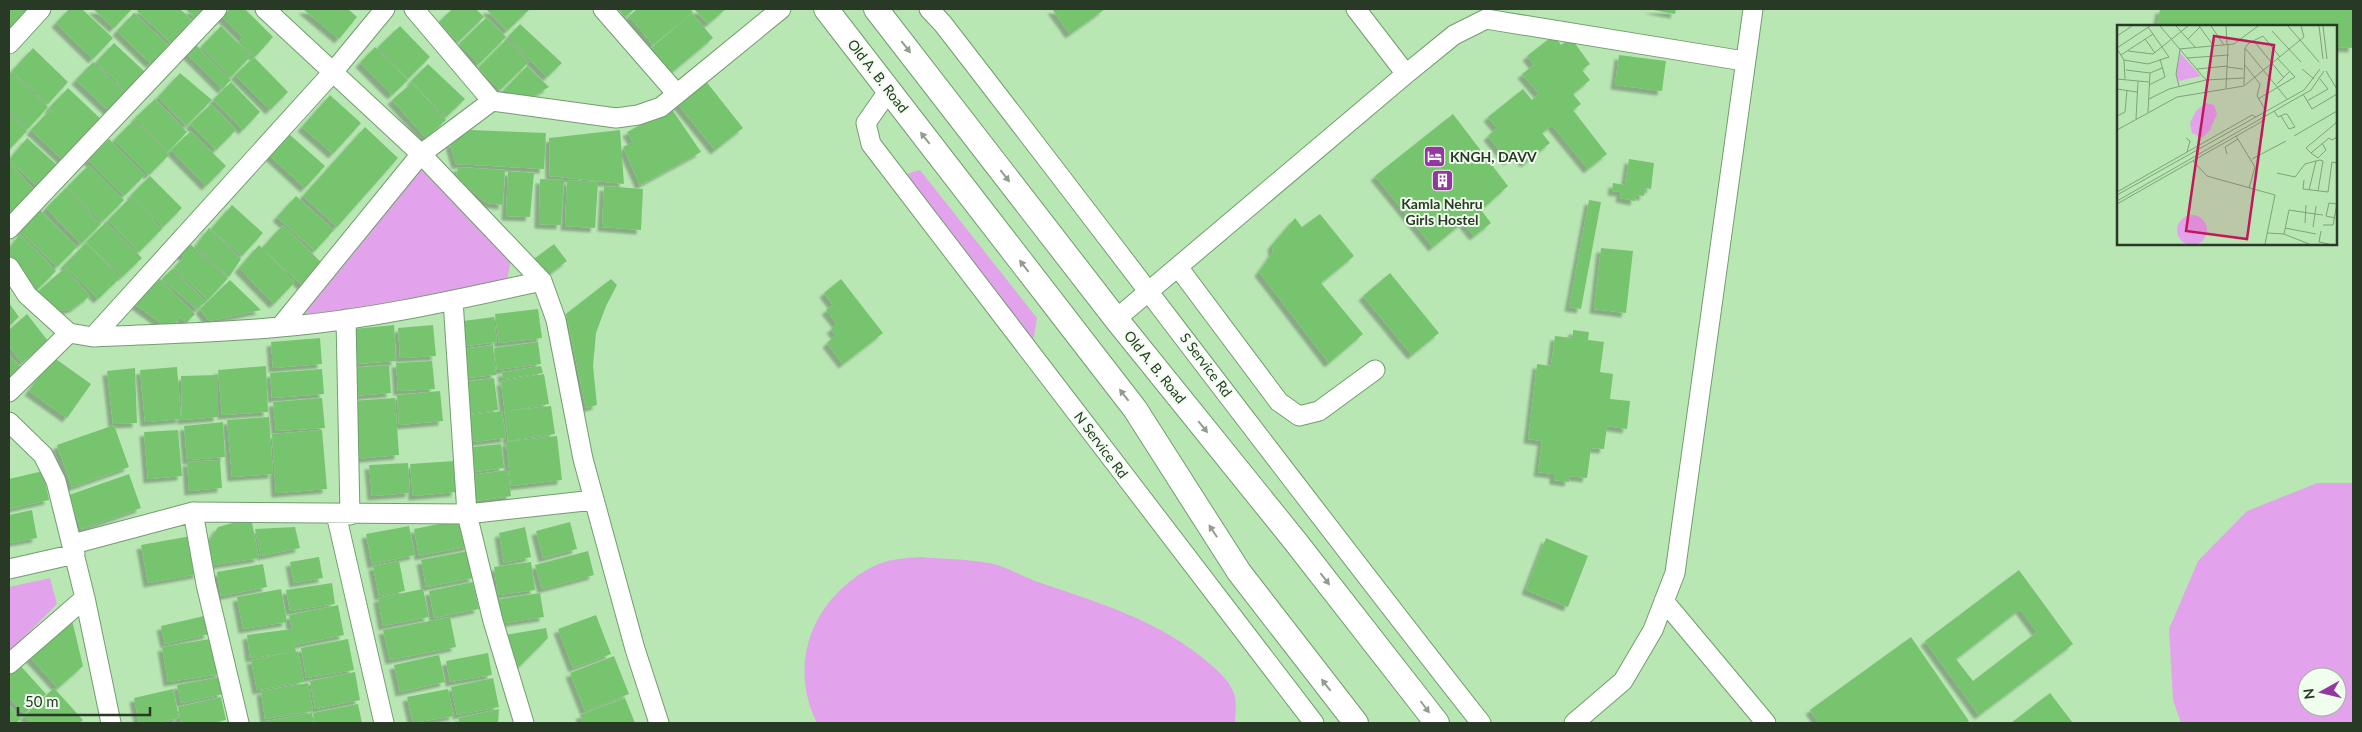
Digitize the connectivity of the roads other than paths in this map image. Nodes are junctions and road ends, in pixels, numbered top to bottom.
1 (41, 9) edge
2 (217, 9) edge
3 (265, 9) edge
4 (385, 9) edge
5 (414, 9) edge
6 (603, 9) edge
7 (781, 9) edge
8 (826, 9) edge
9 (876, 9) edge
10 (929, 9) edge
11 (1356, 9) edge
12 (1753, 9) edge
13 (9, 44) edge
14 (1744, 61) junction
15 (333, 72) junction
16 (1406, 74) junction
17 (889, 90) junction
18 (677, 94) junction
19 (492, 101) junction
20 (421, 154) junction
21 (9, 229) edge
22 (9, 267) edge
23 (1178, 267) junction
24 (542, 281) junction
25 (1150, 291) junction
26 (453, 300) junction
27 (346, 319) junction
28 (1116, 319) junction
29 (280, 328) junction
30 (69, 333) junction
31 (93, 337) junction
32 (1375, 370) dead end
33 (9, 392) edge
34 (9, 422) edge
35 (594, 500) junction
36 (193, 512) junction
37 (343, 514) junction
38 (467, 514) junction
39 (74, 549) junction
40 (9, 569) edge
41 (86, 598) junction
42 (1664, 601) junction
43 (9, 664) edge
44 (110, 723) edge
45 (239, 723) edge
46 (384, 723) edge
47 (524, 723) edge
48 (659, 723) edge
49 (1314, 723) edge
50 (1356, 723) edge
51 (1437, 723) edge
52 (1480, 723) edge
53 (1574, 723) edge
54 (1766, 723) edge

1 - 13 street
2 - 21 street
3 - 15 street
4 - 15 street
5 - 19 street
6 - 18 street
7 - 18 street
8 - 17 main road, Old A. B. Road
9 -> 28 main road, Old A. B. Road
10 - 25 street, S Service Rd
11 - 16 street
12 - 14 street
14 - 16 street
14 - 42 street
15 - 20 street
15 - 31 street
16 - 23 street
17 - 49 street, N Service Rd
50 -> 17 main road, Old A. B. Road
18 - 19 street
19 - 20 street
20 - 24 street
20 - 29 street
22 - 30 street
23 - 25 street
23 - 32 street
24 - 26 street
24 - 35 street
25 - 28 street
25 - 52 street, S Service Rd
26 - 27 street
26 - 38 street
27 - 29 street
27 - 37 street
28 -> 51 main road, Old A. B. Road
29 - 31 street
30 - 31 street
30 - 33 street
34 - 39 street
35 - 38 street
35 - 48 street
36 - 37 street
36 - 39 street
36 - 45 street
37 - 38 street
37 - 46 street
38 - 47 street
39 - 40 street
39 - 41 street
41 - 43 street
41 - 44 street
42 - 53 street
42 - 54 street

